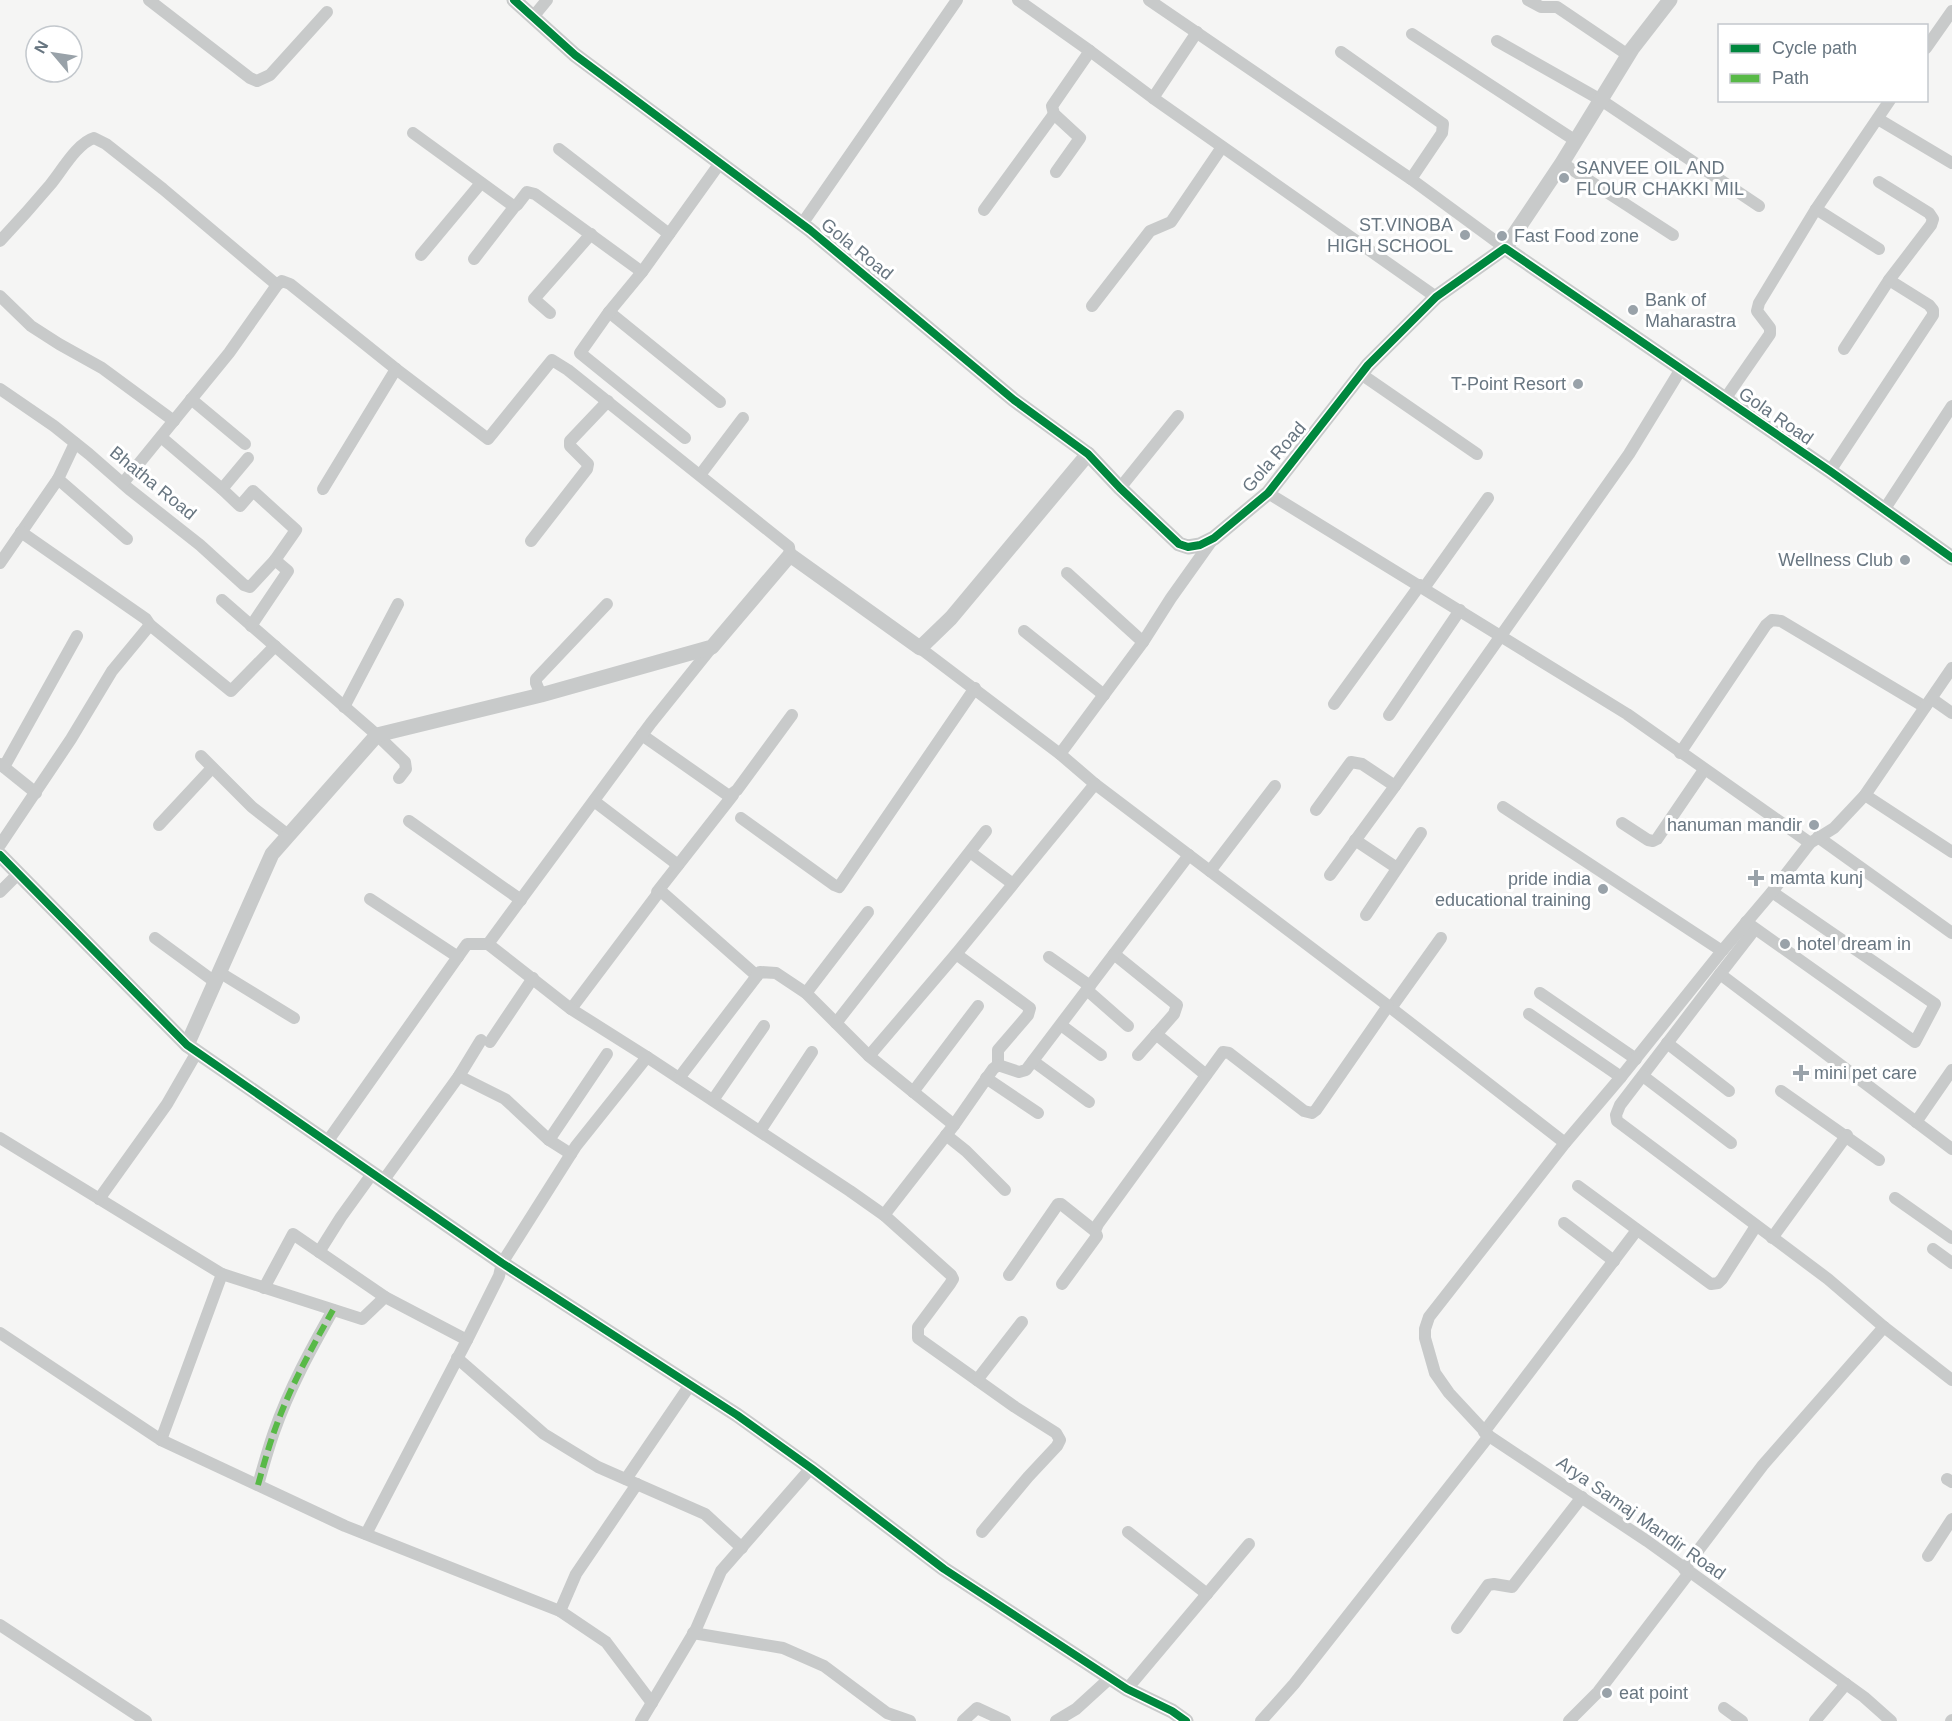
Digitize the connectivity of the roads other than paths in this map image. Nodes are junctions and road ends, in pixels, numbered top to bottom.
1 (149, 0) edge
2 (514, 0) edge
3 (547, 0) edge
4 (957, 0) edge
5 (1018, 0) edge
6 (1149, 0) edge
7 (1528, 0) edge
8 (1670, 0) edge
9 (1952, 11) edge
10 (327, 12) dead end
11 (533, 17) junction
12 (1197, 32) junction
13 (1412, 34) dead end
14 (1497, 41) dead end
15 (1928, 45) edge
16 (1090, 51) junction
17 (1341, 52) dead end
18 (1628, 55) junction
19 (1153, 98) junction
20 (1601, 100) junction
21 (1889, 102) edge
22 (1054, 114) junction
23 (1878, 119) junction
24 (413, 133) dead end
25 (1575, 141) junction
26 (1222, 147) junction
27 (559, 149) dead end
28 (720, 163) junction
29 (1562, 163) junction
30 (1952, 163) edge
31 (1056, 172) dead end
32 (1411, 179) junction
33 (1879, 182) dead end
34 (481, 183) junction
35 (515, 206) junction
36 (1759, 206) dead end
37 (1816, 208) junction
38 (984, 210) dead end
39 (802, 224) junction
40 (591, 234) junction
41 (669, 234) junction
42 (1673, 235) dead end
43 (0, 242) edge
44 (1505, 248) junction
45 (1879, 249) dead end
46 (421, 255) dead end
47 (474, 259) dead end
48 (642, 272) junction
49 (1889, 280) junction
50 (278, 285) junction
51 (0, 296) edge
52 (1436, 297) junction
53 (1092, 306) dead end
54 (609, 312) junction
55 (550, 313) dead end
56 (1844, 349) dead end
57 (396, 369) junction
58 (1681, 369) junction
59 (1361, 374) junction
60 (0, 389) edge
61 (191, 399) junction
62 (1725, 399) junction
63 (608, 401) junction
64 (720, 402) dead end
65 (1952, 406) edge
66 (1178, 416) dead end
67 (743, 418) dead end
68 (174, 421) junction
69 (161, 437) junction
70 (685, 438) dead end
71 (75, 443) junction
72 (245, 444) dead end
73 (1088, 454) junction
74 (1477, 454) dead end
75 (248, 458) dead end
76 (1830, 471) junction
77 (700, 475) junction
78 (58, 478) junction
79 (123, 483) junction
80 (1120, 488) junction
81 (222, 489) junction
82 (323, 489) dead end
83 (1268, 493) junction
84 (1488, 498) dead end
85 (1884, 510) junction
86 (21, 532) junction
87 (1214, 538) junction
88 (127, 539) dead end
89 (531, 541) dead end
90 (790, 555) junction
91 (1952, 558) edge
92 (275, 560) junction
93 (0, 563) edge
94 (1067, 573) dead end
95 (1422, 586) junction
96 (222, 600) dead end
97 (398, 604) dead end
98 (607, 604) dead end
99 (1460, 610) junction
100 (150, 625) junction
101 (251, 626) junction
102 (1024, 632) dead end
103 (77, 636) dead end
104 (1501, 636) junction
105 (1143, 642) junction
106 (274, 646) junction
107 (712, 646) junction
108 (920, 648) junction
109 (1952, 668) edge
110 (975, 688) junction
111 (541, 695) junction
112 (1104, 695) junction
113 (1929, 703) junction
114 (1334, 704) dead end
115 (344, 707) junction
116 (1952, 713) edge
117 (792, 715) dead end
118 (1389, 715) dead end
119 (377, 735) junction
120 (642, 735) junction
121 (1680, 753) junction
122 (1060, 754) junction
123 (201, 756) dead end
124 (2, 766) edge
125 (212, 768) junction
126 (1704, 770) junction
127 (399, 778) dead end
128 (1095, 784) junction
129 (1275, 786) dead end
130 (1395, 786) junction
131 (36, 793) junction
132 (733, 795) junction
133 (1865, 795) junction
134 (594, 801) junction
135 (1503, 807) dead end
136 (1316, 810) dead end
137 (741, 818) dead end
138 (409, 821) dead end
139 (1622, 823) dead end
140 (159, 825) dead end
141 (986, 831) dead end
142 (1421, 833) dead end
143 (288, 835) junction
144 (1355, 840) junction
145 (1814, 840) junction
146 (0, 845) edge
147 (970, 852) junction
148 (1952, 852) edge
149 (0, 855) edge
150 (1189, 855) junction
151 (678, 866) junction
152 (1397, 868) junction
153 (1210, 871) junction
154 (19, 873) junction
155 (1330, 875) dead end
156 (1013, 884) junction
157 (0, 892) edge
158 (657, 892) junction
159 (1772, 892) junction
160 (370, 898) dead end
161 (521, 900) junction
162 (868, 912) dead end
163 (1366, 915) dead end
164 (1750, 926) junction
165 (1952, 933) edge
166 (155, 938) dead end
167 (1441, 938) dead end
168 (488, 944) junction
169 (1722, 951) junction
170 (956, 954) junction
171 (1114, 954) junction
172 (458, 957) junction
173 (1049, 957) dead end
174 (1719, 974) junction
175 (757, 976) junction
176 (217, 977) junction
177 (533, 978) junction
178 (1089, 988) junction
179 (806, 993) junction
180 (1540, 993) dead end
181 (978, 1006) dead end
182 (1390, 1007) junction
183 (571, 1009) junction
184 (1529, 1014) dead end
185 (294, 1018) dead end
186 (836, 1023) junction
187 (1061, 1025) junction
188 (764, 1026) dead end
189 (1128, 1026) dead end
190 (1156, 1035) junction
191 (1667, 1043) junction
192 (192, 1049) junction
193 (812, 1052) dead end
194 (607, 1054) dead end
195 (1101, 1055) dead end
196 (1138, 1055) dead end
197 (869, 1056) junction
198 (647, 1057) junction
199 (1636, 1059) junction
200 (1033, 1061) junction
201 (998, 1065) junction
202 (1952, 1070) edge
203 (1206, 1075) junction
204 (459, 1076) junction
205 (1643, 1076) junction
206 (1621, 1077) junction
207 (680, 1078) junction
208 (986, 1078) junction
209 (1729, 1090) dead end
210 (1781, 1091) dead end
211 (914, 1092) junction
212 (713, 1100) junction
213 (1089, 1102) dead end
214 (1038, 1113) dead end
215 (1916, 1122) junction
216 (950, 1130) junction
217 (760, 1131) junction
218 (1847, 1135) junction
219 (0, 1138) edge
220 (549, 1140) junction
221 (327, 1142) junction
222 (1564, 1143) junction
223 (1731, 1143) dead end
224 (1952, 1149) edge
225 (571, 1154) junction
226 (1880, 1160) dead end
227 (377, 1177) junction
228 (1578, 1186) dead end
229 (1005, 1190) dead end
230 (1895, 1197) dead end
231 (99, 1199) junction
232 (884, 1215) junction
233 (1564, 1223) dead end
234 (1756, 1226) junction
235 (1637, 1230) junction
236 (1095, 1231) junction
237 (1772, 1238) junction
238 (1952, 1238) edge
239 (1933, 1249) dead end
240 (319, 1252) junction
241 (1614, 1261) junction
242 (502, 1263) junction
243 (1952, 1263) edge
244 (222, 1274) junction
245 (1009, 1275) dead end
246 (1062, 1284) dead end
247 (264, 1288) junction
248 (385, 1297) junction
249 (333, 1310) junction
250 (1022, 1322) dead end
251 (1884, 1327) junction
252 (0, 1333) edge
253 (467, 1340) junction
254 (457, 1358) junction
255 (977, 1380) junction
256 (1952, 1380) edge
257 (690, 1385) junction
258 (1487, 1434) junction
259 (161, 1440) junction
260 (811, 1468) junction
261 (631, 1481) junction
262 (258, 1485) junction
263 (1582, 1497) junction
264 (1952, 1519) edge
265 (982, 1532) dead end
266 (1128, 1532) dead end
267 (366, 1534) junction
268 (1249, 1544) dead end
269 (742, 1548) junction
270 (1928, 1556) dead end
271 (1686, 1571) junction
272 (1207, 1594) junction
273 (560, 1611) junction
274 (0, 1625) edge
275 (1457, 1628) dead end
276 (693, 1634) junction
277 (1110, 1678) junction
278 (1846, 1684) junction
279 (1127, 1689) junction
280 (652, 1703) junction
281 (1724, 1708) dead end
282 (146, 1721) edge
283 (641, 1721) edge
284 (910, 1721) edge
285 (963, 1721) edge
286 (1005, 1721) edge
287 (1056, 1721) edge
288 (1186, 1721) edge
289 (1262, 1721) edge
290 (1569, 1721) edge
291 (1742, 1721) edge
292 (1815, 1721) edge
293 (1891, 1721) edge

1 - 10 street
2 - 11 street, Gola Road
3 - 11 street
4 - 39 street
5 - 16 street
6 - 12 street
7 - 18 street
8 - 18 street
9 - 15 street
11 - 28 street, Gola Road
12 - 19 street
12 - 32 street
13 - 25 street
14 - 20 street
16 - 19 street
16 - 22 street
17 - 32 street
18 - 20 street
19 - 26 street
20 - 25 street
20 - 36 street
21 - 23 street
22 - 31 street
22 - 38 street
23 - 30 street
23 - 37 street
24 - 34 street
25 - 29 street
26 - 52 street
26 - 53 street
27 - 41 street
28 - 39 street, Gola Road
28 - 41 street
29 - 42 street
29 - 44 street
32 - 44 street
33 - 49 street
34 - 35 street
34 - 46 street
35 - 40 street
35 - 47 street
37 - 45 street
37 - 62 street
39 - 73 street, Gola Road
40 - 48 street
40 - 55 street
41 - 48 street
43 - 50 street
44 - 52 street, Gola Road
44 - 58 street, Gola Road
48 - 54 street
49 - 56 street
49 - 76 street
50 - 57 street
50 - 61 street
51 - 68 street
52 - 59 street, Gola Road
54 - 64 street
54 - 70 street
57 - 63 street
57 - 82 street
58 - 62 street, Gola Road
58 - 104 street
59 - 74 street
59 - 83 street, Gola Road
60 - 71 street, Bhatha Road
61 - 68 street
61 - 72 street
62 - 76 street, Gola Road
63 - 77 street
63 - 89 street
65 - 85 street
66 - 80 street
67 - 77 street
68 - 69 street
69 - 79 street
69 - 81 street
71 - 78 street
71 - 79 street, Bhatha Road
73 - 80 street, Gola Road
73 - 108 street
75 - 81 street
76 - 85 street, Gola Road
77 - 90 street
78 - 86 street
78 - 88 street
79 - 92 street, Bhatha Road
80 - 87 street, Gola Road
81 - 92 street
83 - 87 street, Gola Road
83 - 95 street
84 - 95 street
85 - 91 street, Gola Road
86 - 93 street
86 - 100 street
87 - 105 street
90 - 107 street
90 - 108 street
92 - 101 street
94 - 105 street
95 - 99 street
95 - 114 street
96 - 101 street
97 - 115 street
98 - 111 street
99 - 104 street
99 - 118 street
100 - 106 street
100 - 131 street
101 - 106 street
102 - 112 street
103 - 124 street
104 - 121 street
104 - 130 street
105 - 112 street
106 - 115 street
107 - 111 street
107 - 120 street
108 - 110 street
109 - 113 street
110 - 122 street
110 - 137 street
111 - 119 street
112 - 122 street
113 - 116 street
113 - 121 street
113 - 133 street
115 - 119 street
117 - 132 street
119 - 127 street
119 - 143 street
120 - 132 street
120 - 134 street
121 - 126 street
122 - 128 street
123 - 125 street
124 - 131 street
125 - 140 street
125 - 143 street
126 - 139 street
126 - 145 street
128 - 150 street
128 - 156 street
129 - 153 street
130 - 136 street
130 - 144 street
131 - 146 street
132 - 151 street
133 - 145 street
133 - 148 street
134 - 151 street
134 - 161 street
135 - 169 street
138 - 161 street
141 - 147 street
142 - 152 street
143 - 176 street
144 - 152 street
144 - 155 street
145 - 159 street
145 - 165 street
147 - 156 street
147 - 186 street
149 - 154 street
150 - 153 street
150 - 171 street
151 - 158 street
152 - 163 street
153 - 182 street
154 - 157 street
154 - 192 street
156 - 170 street
158 - 175 street
158 - 183 street
159 - 164 street
159 - 164 street
160 - 172 street
161 - 168 street
162 - 179 street
164 - 169 street
164 - 174 street
166 - 176 street
167 - 182 street
168 - 172 street
168 - 177 street
169 - 199 street
170 - 197 street
170 - 201 street
171 - 178 street
171 - 190 street
172 - 221 street
173 - 178 street
174 - 191 street
174 - 215 street
175 - 179 street
175 - 207 street
176 - 185 street
176 - 192 street
177 - 183 street
177 - 204 street
178 - 187 street
178 - 189 street
179 - 186 street
180 - 199 street
181 - 211 street
182 - 203 street
182 - 222 street
183 - 198 street
184 - 206 street
186 - 197 street
187 - 195 street
187 - 200 street
188 - 212 street
190 - 196 street
190 - 203 street
191 - 205 street
191 - 209 street
192 - 221 street
192 - 231 street
193 - 217 street
194 - 220 street
197 - 211 street
198 - 207 street
198 - 225 street
199 - 206 street
200 - 201 street
200 - 213 street
201 - 208 street
202 - 215 street
203 - 236 street
204 - 220 street
204 - 227 street
205 - 223 street
205 - 234 street
206 - 222 street
207 - 212 street
208 - 214 street
208 - 216 street
210 - 218 street
211 - 216 street
212 - 217 street
215 - 224 street
216 - 229 street
216 - 232 street
217 - 232 street
218 - 226 street
218 - 237 street
219 - 231 street
220 - 225 street
221 - 227 street
222 - 258 street, Arya Samaj Mandir Road
225 - 242 street
227 - 240 street
227 - 242 street
228 - 235 street
230 - 238 street
231 - 244 street
232 - 255 street
233 - 241 street
234 - 235 street
234 - 237 street
235 - 241 street
236 - 245 street
236 - 246 street
237 - 251 street
239 - 243 street
240 - 247 street
240 - 248 street
241 - 258 street
242 - 253 street
242 - 257 street
244 - 247 street
244 - 259 street
247 - 249 street
248 - 249 street
248 - 253 street
249 - 262 street
250 - 255 street
251 - 256 street
251 - 271 street
252 - 259 street
253 - 254 street
254 - 261 street
254 - 267 street
255 - 265 street
257 - 260 street
257 - 261 street
258 - 263 street, Arya Samaj Mandir Road
258 - 289 street
259 - 262 street
260 - 269 street
260 - 277 street
261 - 269 street
261 - 273 street
262 - 267 street
263 - 271 street, Arya Samaj Mandir Road
263 - 275 street
264 - 270 street
266 - 272 street
267 - 273 street
268 - 272 street
269 - 276 street
271 - 278 street, Arya Samaj Mandir Road
271 - 290 street
272 - 279 street
273 - 280 street
274 - 282 street
276 - 280 street
276 - 284 street
277 - 279 street
277 - 287 street
278 - 292 street
278 - 293 street, Arya Samaj Mandir Road
279 - 288 street
280 - 283 street
281 - 291 street
285 - 286 street

